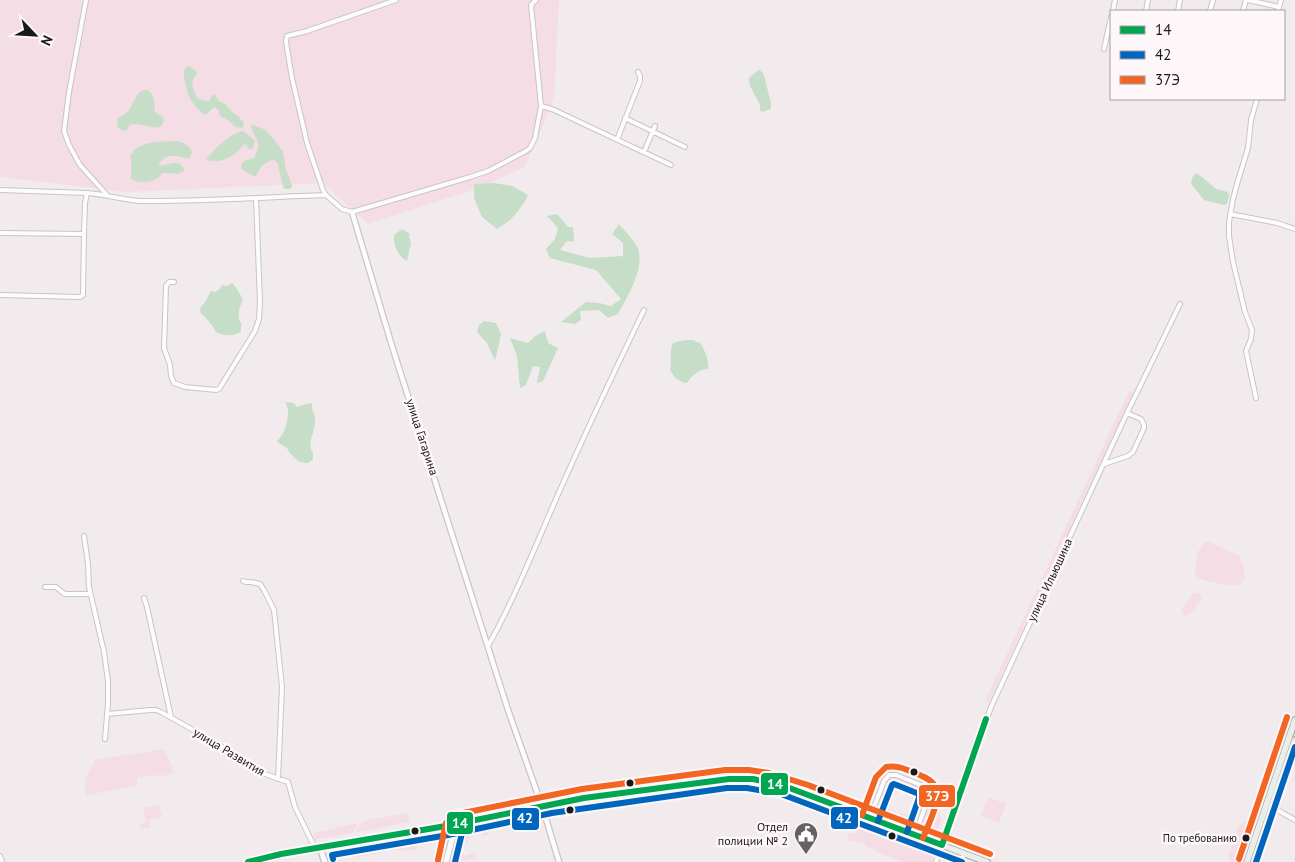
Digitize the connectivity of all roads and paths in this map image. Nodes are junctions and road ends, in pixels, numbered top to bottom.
1 (86, 0) edge
2 (396, 0) edge
3 (528, 0) edge
4 (536, 0) edge
5 (1247, 0) edge
6 (1281, 0) edge
7 (531, 5) junction
8 (1279, 9) edge
9 (1110, 22) edge
10 (1104, 49) dead end
11 (638, 72) dead end
12 (1257, 100) edge
13 (541, 106) junction
14 (625, 118) junction
15 (655, 126) dead end
16 (653, 132) junction
17 (617, 140) junction
18 (685, 147) dead end
19 (644, 152) junction
20 (671, 164) dead end
21 (0, 190) edge
22 (87, 193) junction
23 (107, 195) junction
24 (326, 196) junction
25 (256, 198) junction
26 (352, 212) junction
27 (1230, 214) junction
28 (1295, 229) edge
29 (0, 233) edge
30 (84, 234) junction
31 (174, 282) dead end
32 (0, 295) edge
33 (1180, 304) dead end
34 (644, 310) dead end
35 (1256, 398) dead end
36 (1127, 413) junction
37 (1104, 464) junction
38 (84, 536) dead end
39 (243, 581) dead end
40 (45, 587) dead end
41 (90, 594) junction
42 (144, 598) dead end
43 (488, 646) junction
44 (107, 714) junction
45 (171, 717) junction
46 (1295, 720) edge
47 (105, 740) dead end
48 (1295, 740) edge
49 (278, 779) junction
50 (542, 806) junction
51 (1272, 807) junction
52 (870, 818) junction
53 (1295, 820) edge
54 (455, 824) junction
55 (442, 827) junction
56 (915, 834) junction
57 (452, 838) junction
58 (942, 845) junction
59 (317, 848) junction
60 (964, 853) junction
61 (0, 856) edge
62 (2, 862) edge
63 (248, 862) edge
64 (325, 862) edge
65 (446, 862) edge
66 (558, 862) edge
67 (936, 862) edge
68 (961, 862) edge
69 (987, 862) edge
70 (1247, 862) edge
71 (1254, 862) edge

1 - 23 street
2 - 24 street
3 - 7 street
4 - 7 street
5 - 8 street
6 - 8 street
7 - 13 street
9 - 10 street
11 - 14 street
12 - 27 street
13 - 17 street
13 - 26 street
14 - 16 street
14 - 17 street
15 - 16 street
16 - 18 street
16 - 19 street
17 - 19 street
19 - 20 street
21 - 22 street
22 - 23 street
22 - 30 street
23 - 25 street
24 - 25 street
24 - 26 street
25 - 31 street
26 - 43 street, улица Гагарина
27 - 28 street
27 - 35 street
29 - 30 street
30 - 32 street
33 - 36 street, улица Ильюшина
34 - 43 street
36 - 37 street, улица Ильюшина
36 - 37 street
37 - 58 street, улица Ильюшина
38 - 41 street
39 - 49 street
40 - 41 street
41 - 44 street
42 - 45 street
43 - 50 street, улица Гагарина
44 - 45 street, улица Развития
44 - 47 street
45 - 49 street, улица Развития
46 - 70 main road
48 - 51 main road
49 - 59 street, улица Развития
50 - 52 main road
50 - 54 main road
50 - 66 street, улица Гагарина
51 - 53 street
51 - 71 main road
52 - 56 main road
52 - 56 street
54 - 55 main road
54 - 57 main road
55 - 57 main road
55 - 59 main road
56 - 58 main road
57 - 65 main road
58 - 60 main road
58 - 67 street, улица Ильюшина
59 - 63 main road
59 - 64 main road
60 - 68 street
60 - 69 main road
61 - 62 street

